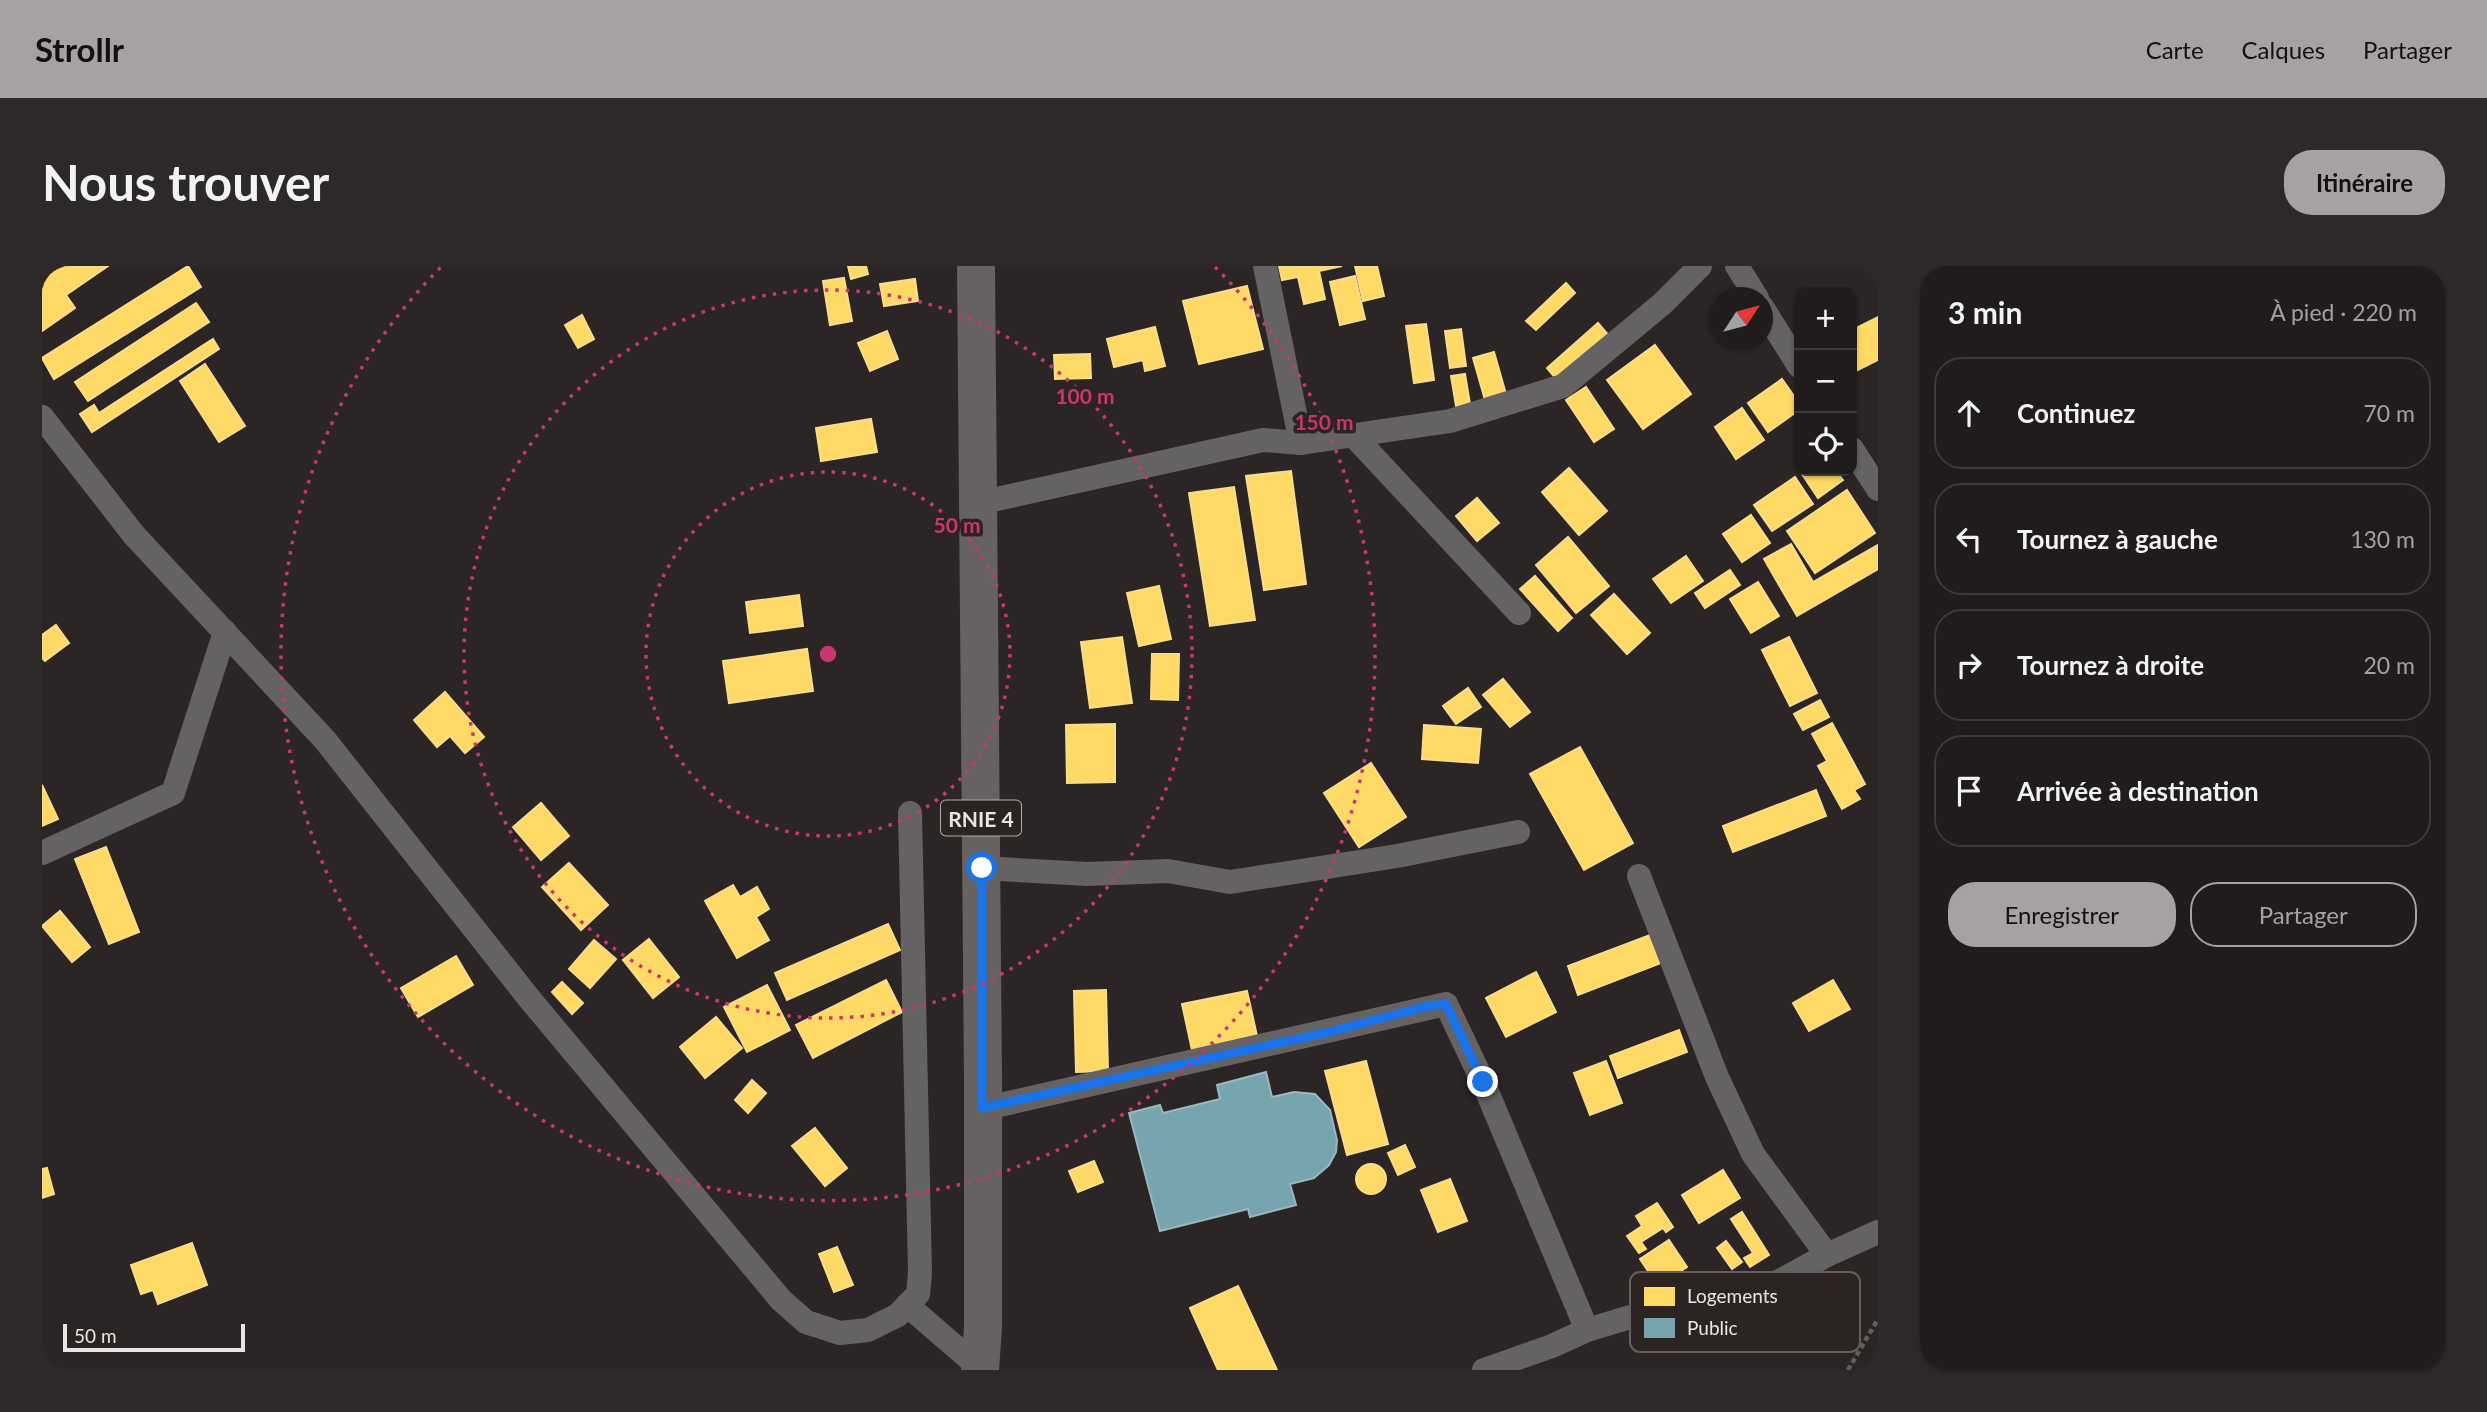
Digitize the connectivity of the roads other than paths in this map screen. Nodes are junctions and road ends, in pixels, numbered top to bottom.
1 (976, 266) edge
2 (1265, 266) edge
3 (1700, 266) edge
4 (1737, 266) edge
5 (1750, 287) edge
6 (1773, 325) edge
7 (1794, 358) edge
8 (42, 417) edge
9 (1353, 435) junction
10 (1301, 443) junction
11 (1857, 457) edge
12 (1878, 489) edge
13 (979, 503) junction
14 (1519, 613) dead end
15 (225, 632) junction
16 (910, 813) dead end
17 (1518, 832) dead end
18 (42, 853) edge
19 (982, 868) junction
20 (1639, 876) dead end
21 (982, 1108) junction
22 (1878, 1233) edge
23 (1827, 1255) junction
24 (1796, 1272) edge
25 (907, 1305) junction
26 (1630, 1318) edge
27 (1587, 1330) junction
28 (980, 1369) edge
29 (1484, 1370) edge

1 - 13 main road, RNIE 4
2 - 10 street
3 - 9 street
4 - 5 street
6 - 7 street
8 - 15 street
9 - 10 street
9 - 14 street
10 - 13 street
11 - 12 street
13 - 19 main road, RNIE 4
15 - 18 street
15 - 25 street
16 - 25 street
17 - 19 street
19 - 21 main road, RNIE 4
20 - 23 street
21 - 27 street
21 - 28 main road, RNIE 4
22 - 23 street
23 - 24 street
25 - 28 street
26 - 27 street
27 - 29 street

